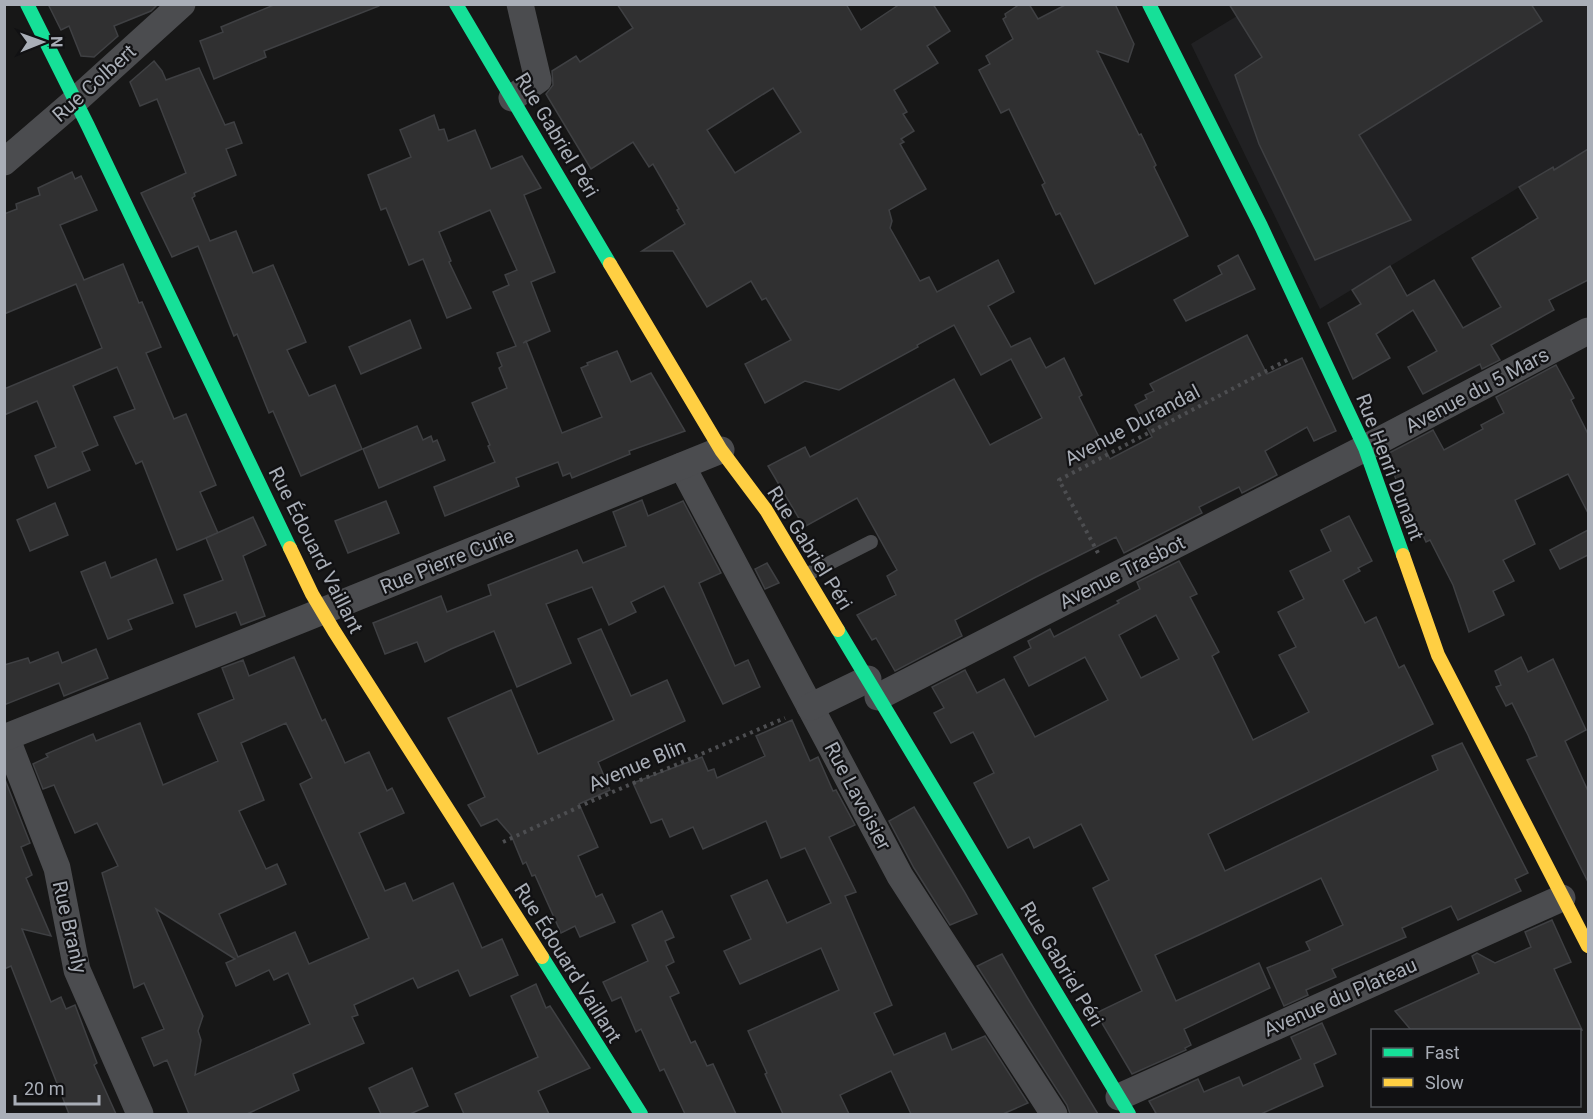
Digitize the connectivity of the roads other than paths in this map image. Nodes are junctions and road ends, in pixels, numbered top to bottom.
1 (27, 4) edge
2 (182, 4) edge
3 (456, 4) edge
4 (520, 4) edge
5 (1149, 4) edge
6 (512, 98) junction
7 (75, 101) junction
8 (4, 162) edge
9 (1588, 331) edge
10 (1365, 448) junction
11 (721, 450) junction
12 (682, 466) junction
13 (872, 542) dead end
14 (806, 575) junction
15 (322, 612) junction
16 (873, 688) junction
17 (810, 707) junction
18 (5, 737) edge
19 (1562, 898) junction
20 (1588, 946) edge
21 (1124, 1106) edge
22 (140, 1114) edge
23 (641, 1114) edge
24 (1054, 1114) edge

1 - 7 street, Rue Édouard Vaillant
2 - 7 street, Rue Colbert
3 - 6 street, Rue Gabriel Péri
4 - 6 street
5 - 10 street, Rue Henri Dunant
6 - 11 street, Rue Gabriel Péri
7 - 8 street, Rue Colbert
7 - 15 street, Rue Édouard Vaillant
9 - 10 street, Avenue du 5 Mars
10 - 16 street, Avenue Trasbot
10 - 19 street, Rue Henri Dunant
11 - 12 street, Rue Pierre Curie
11 - 14 street, Rue Gabriel Péri
12 - 15 street, Rue Pierre Curie
12 - 17 street, Rue Lavoisier
13 - 14 lane
14 - 16 street, Rue Gabriel Péri
15 - 18 street, Rue Pierre Curie
15 - 23 street, Rue Édouard Vaillant
16 - 17 street, Avenue Trasbot
16 - 21 street, Rue Gabriel Péri
17 - 24 street, Rue Lavoisier
18 - 22 street, Rue Branly
19 - 20 street, Rue Henri Dunant
19 - 21 street, Avenue du Plateau

